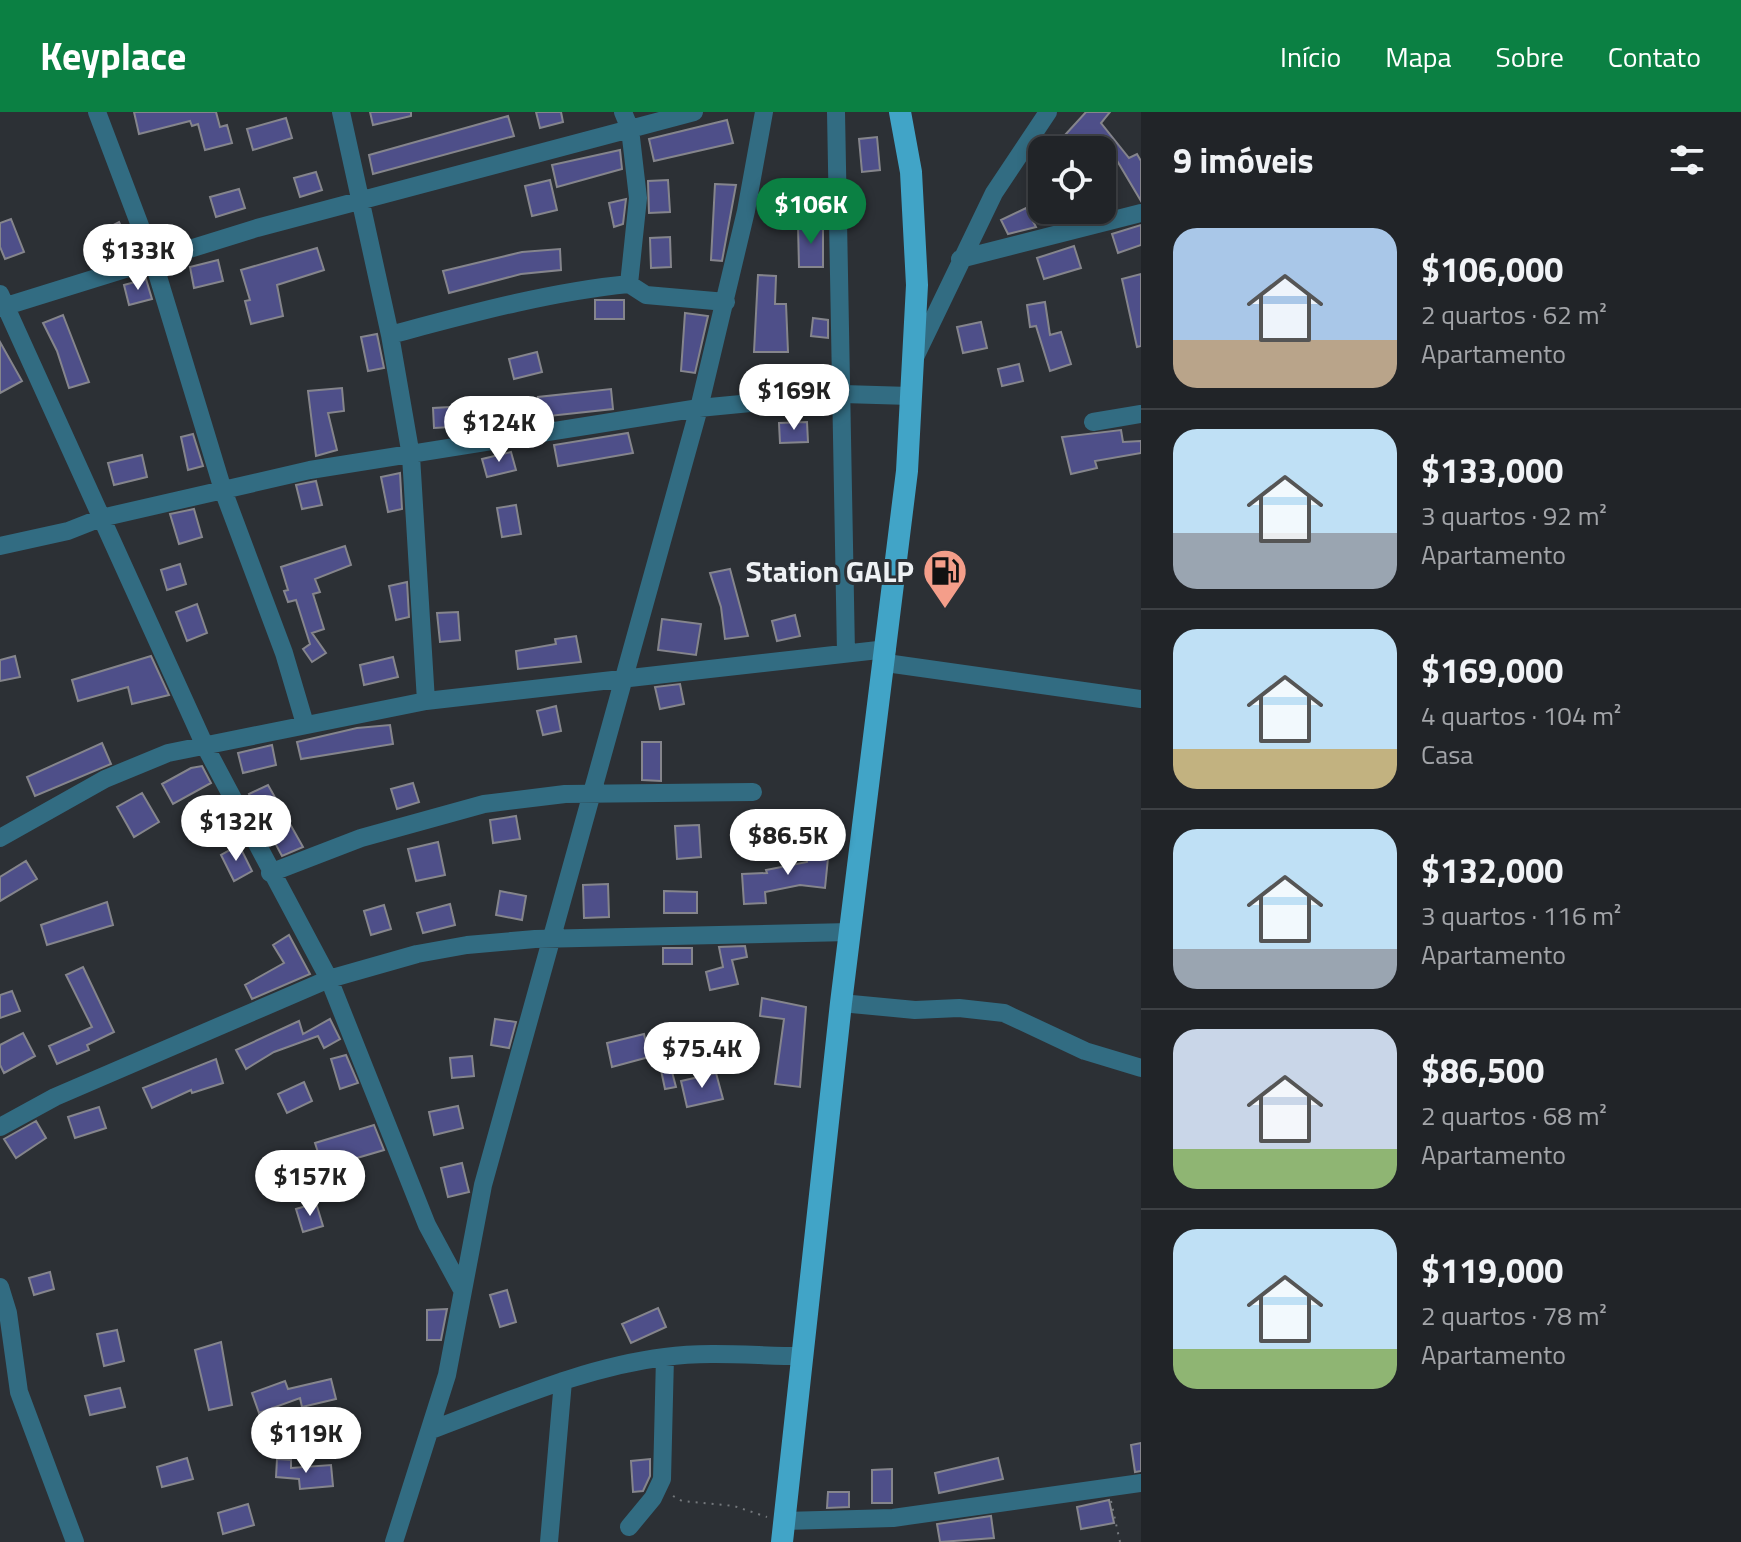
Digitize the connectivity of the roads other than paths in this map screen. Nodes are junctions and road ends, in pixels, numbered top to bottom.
1 (97, 112) edge
2 (341, 112) edge
3 (694, 112) edge
4 (764, 112) edge
5 (836, 112) edge
6 (900, 112) edge
7 (1048, 112) edge
8 (627, 120) edge
9 (361, 201) junction
10 (1141, 213) edge
11 (960, 259) junction
12 (153, 260) junction
13 (629, 284) junction
14 (2, 302) edge
15 (726, 302) junction
16 (390, 335) junction
17 (915, 358) junction
18 (843, 394) junction
19 (910, 396) junction
20 (699, 408) junction
21 (1141, 414) edge
22 (1093, 422) dead end
23 (411, 456) junction
24 (223, 490) junction
25 (101, 518) junction
26 (0, 546) edge
27 (846, 653) junction
28 (886, 656) junction
29 (624, 678) junction
30 (1141, 699) edge
31 (426, 701) junction
32 (305, 724) junction
33 (205, 746) junction
34 (753, 792) dead end
35 (591, 795) junction
36 (0, 838) edge
37 (270, 873) junction
38 (850, 932) junction
39 (551, 938) junction
40 (329, 979) junction
41 (841, 1003) junction
42 (1141, 1068) edge
43 (0, 1127) edge
44 (0, 1287) edge
45 (461, 1288) junction
46 (801, 1356) junction
47 (665, 1357) junction
48 (563, 1381) junction
49 (431, 1430) junction
50 (1141, 1483) edge
51 (629, 1527) dead end
52 (783, 1532) edge
53 (75, 1542) edge
54 (394, 1542) edge
55 (549, 1542) edge

1 - 12 street
2 - 9 street
3 - 8 street
4 - 15 street
5 - 18 street
6 - 17 main road
7 - 11 street
8 - 9 street
8 - 13 street
9 - 12 street
9 - 16 street
10 - 11 street
11 - 17 street
12 - 14 street
12 - 24 street
13 - 15 street
13 - 16 street
14 - 25 street
15 - 20 street
16 - 23 street
17 - 19 main road
18 - 19 street
18 - 20 street
18 - 27 street
19 - 28 main road
20 - 23 street
20 - 29 street
21 - 22 street
23 - 24 street
23 - 31 street
24 - 25 street
24 - 32 street
25 - 26 street
25 - 33 street
27 - 28 street
27 - 29 street
28 - 30 street
28 - 38 main road
29 - 31 street
29 - 35 street
31 - 32 street
32 - 33 street
33 - 36 street
33 - 37 street
34 - 35 street
35 - 37 street
35 - 39 street
37 - 40 street
38 - 39 street
38 - 41 main road
39 - 40 street
39 - 45 street
40 - 43 street
40 - 45 street
41 - 42 street
41 - 46 main road
44 - 53 street
45 - 49 street
46 - 47 street
46 - 52 main road
47 - 48 street
47 - 51 street
48 - 49 street
48 - 55 street
49 - 54 street
50 - 52 street

